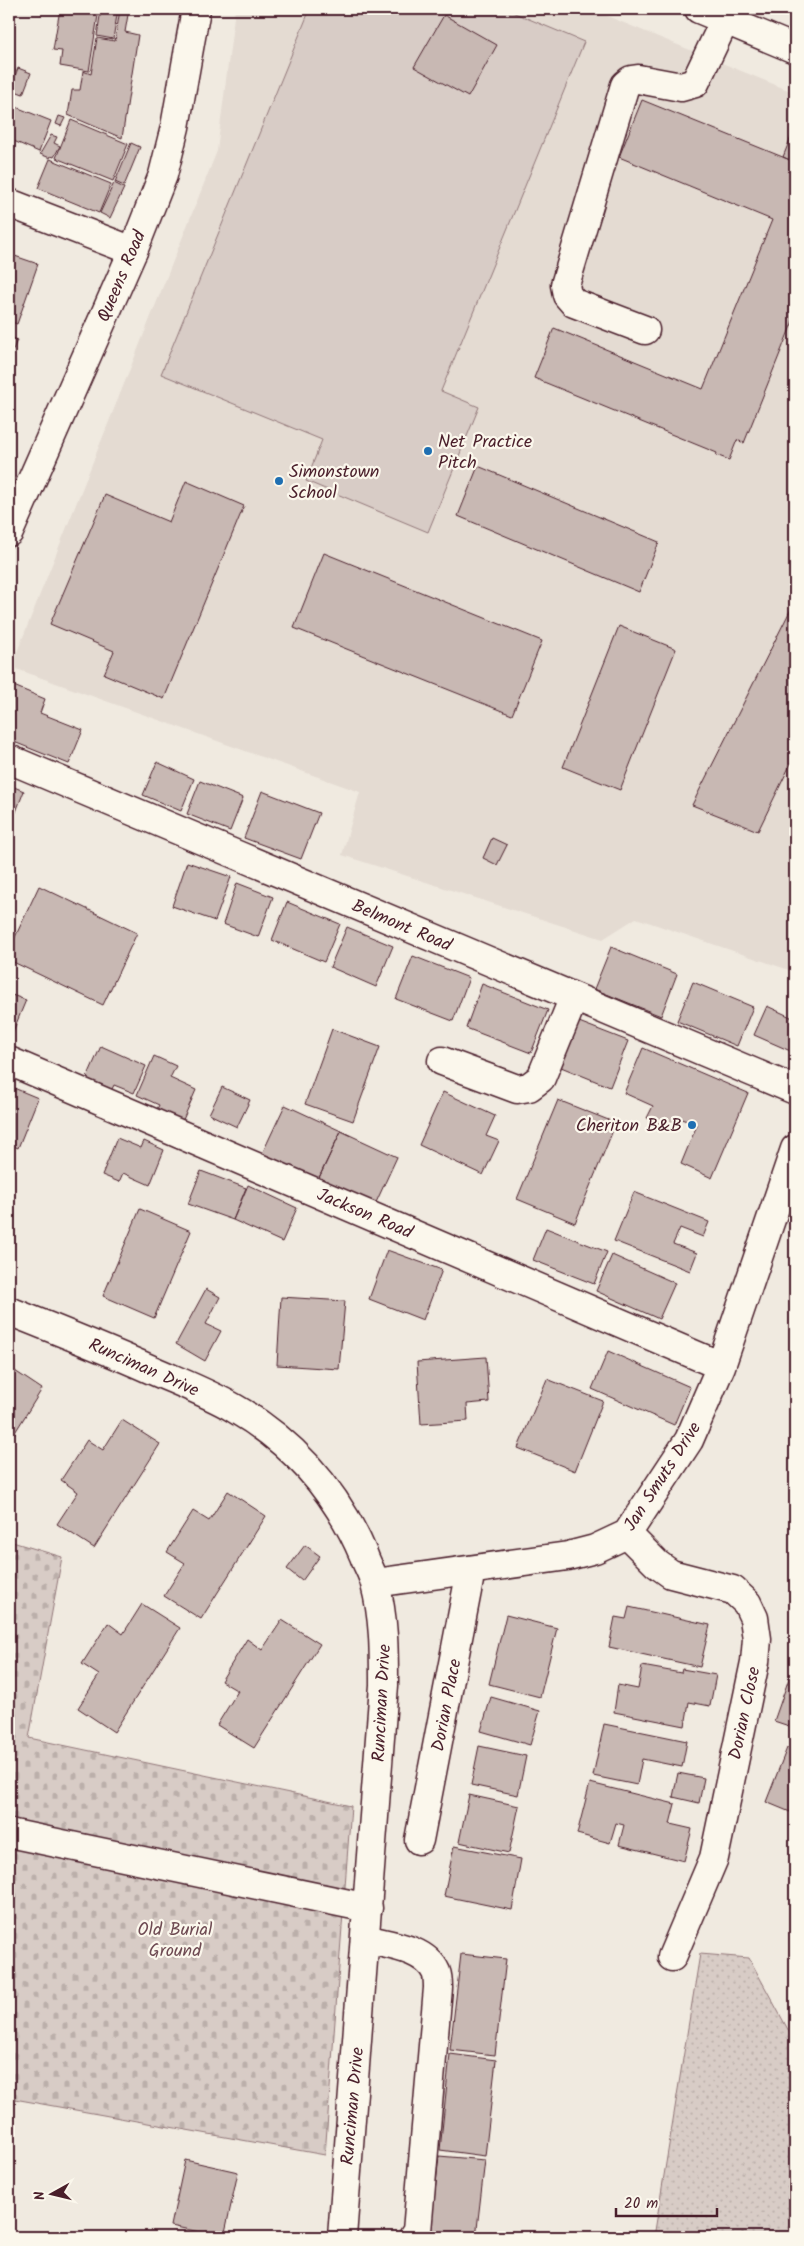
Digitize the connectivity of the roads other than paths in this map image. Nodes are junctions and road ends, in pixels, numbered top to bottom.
1 (196, 9) edge
2 (699, 9) edge
3 (726, 14) edge
4 (795, 50) edge
5 (9, 203) edge
6 (133, 251) junction
7 (645, 330) dead end
8 (9, 532) edge
9 (9, 759) edge
10 (574, 997) junction
11 (442, 1061) dead end
12 (9, 1062) edge
13 (795, 1090) edge
14 (795, 1149) edge
15 (9, 1310) edge
16 (721, 1366) junction
17 (627, 1534) junction
18 (471, 1570) junction
19 (375, 1583) junction
20 (9, 1833) edge
21 (419, 1840) dead end
22 (368, 1908) junction
23 (365, 1939) junction
24 (672, 1957) dead end
25 (342, 2237) edge
26 (413, 2237) edge

1 - 6 street, Queens Road
2 - 3 street
3 - 4 street
3 - 7 street
5 - 6 street
6 - 8 street, Queens Road
9 - 10 street, Belmont Road
10 - 11 street
10 - 13 street, Belmont Road
12 - 16 street, Jackson Road
14 - 16 street, Jan Smuts Drive
15 - 19 street, Runciman Drive
16 - 17 street, Jan Smuts Drive
17 - 18 street, Jan Smuts Drive
17 - 24 street, Dorian Close
18 - 19 street, Jan Smuts Drive
18 - 21 street, Dorian Place
19 - 22 street, Runciman Drive
20 - 22 street
22 - 23 street, Runciman Drive
23 - 25 street, Runciman Drive
23 - 26 street

